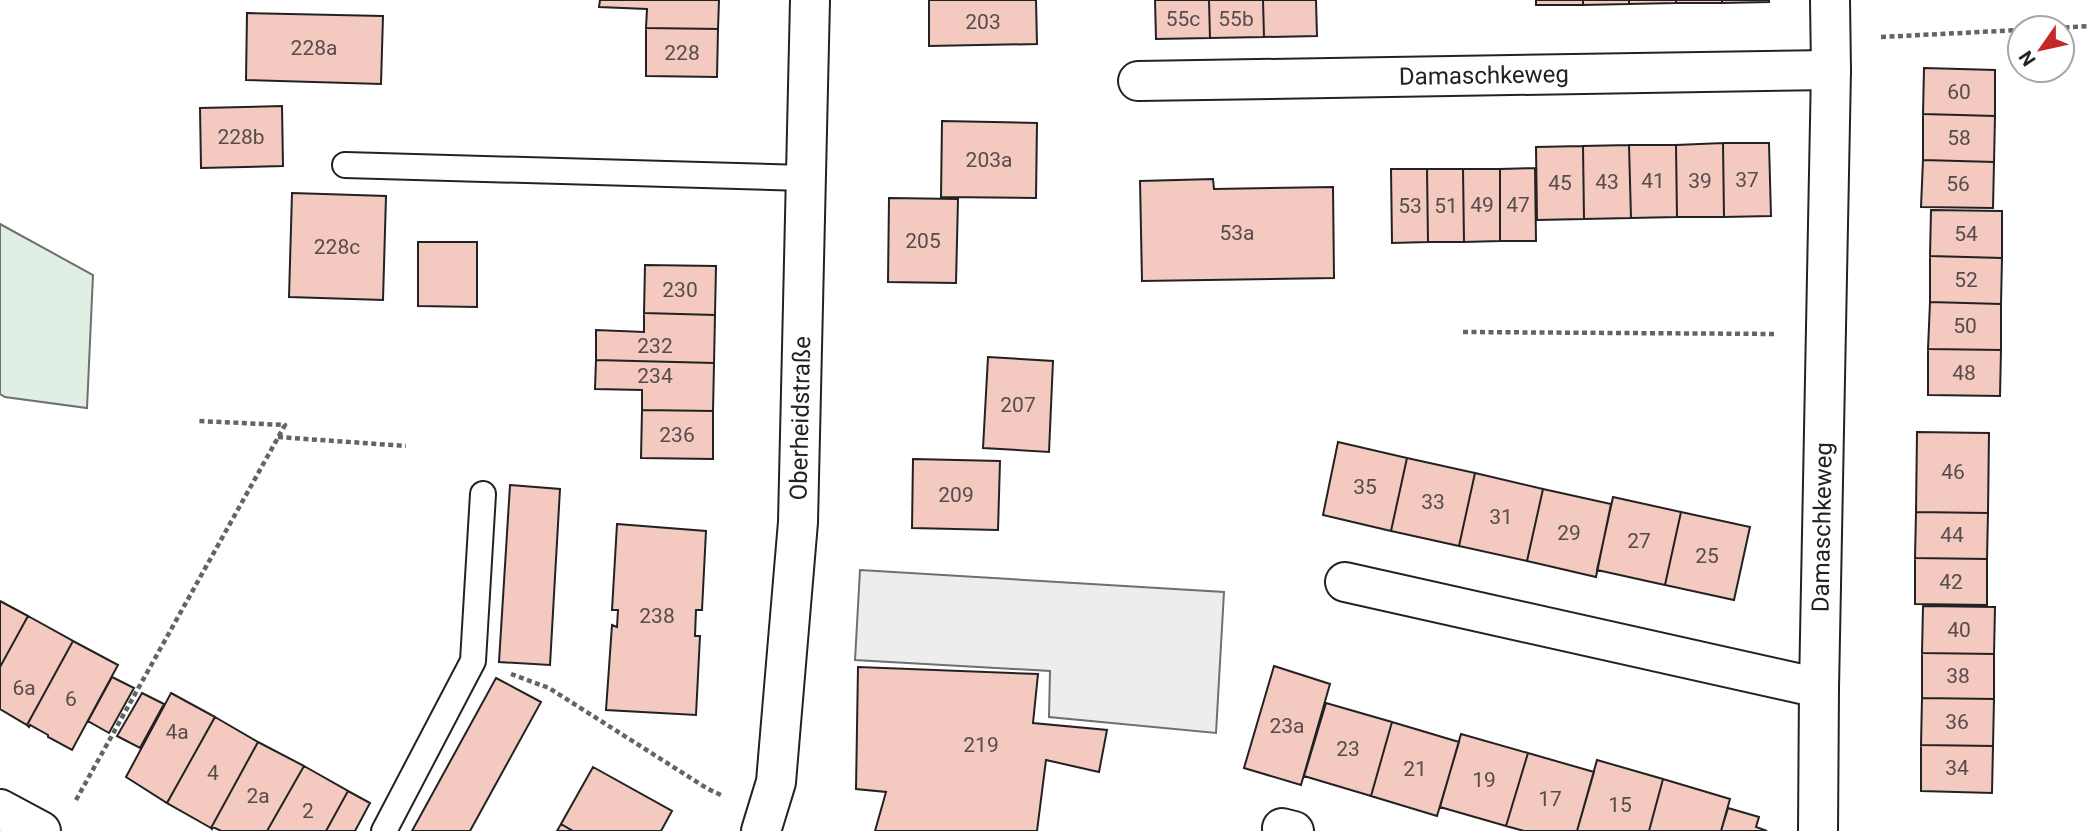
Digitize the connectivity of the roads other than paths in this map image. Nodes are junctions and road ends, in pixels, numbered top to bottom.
1 (810, 0) edge
2 (1830, 0) edge
3 (1831, 55) junction
4 (1138, 81) dead end
5 (345, 165) dead end
6 (805, 177) junction
7 (483, 494) dead end
8 (1345, 582) dead end
9 (1819, 688) junction
10 (0, 808) edge
11 (764, 823) edge
12 (41, 831) edge
13 (384, 831) edge
14 (1818, 831) edge

1 - 6 street, Oberheidstraße
2 - 3 street, Damaschkeweg
3 - 4 street, Damaschkeweg
3 - 9 street, Damaschkeweg
5 - 6 lane
6 - 11 street, Oberheidstraße
7 - 13 lane
8 - 9 street
9 - 14 street, Damaschkeweg
10 - 12 street

